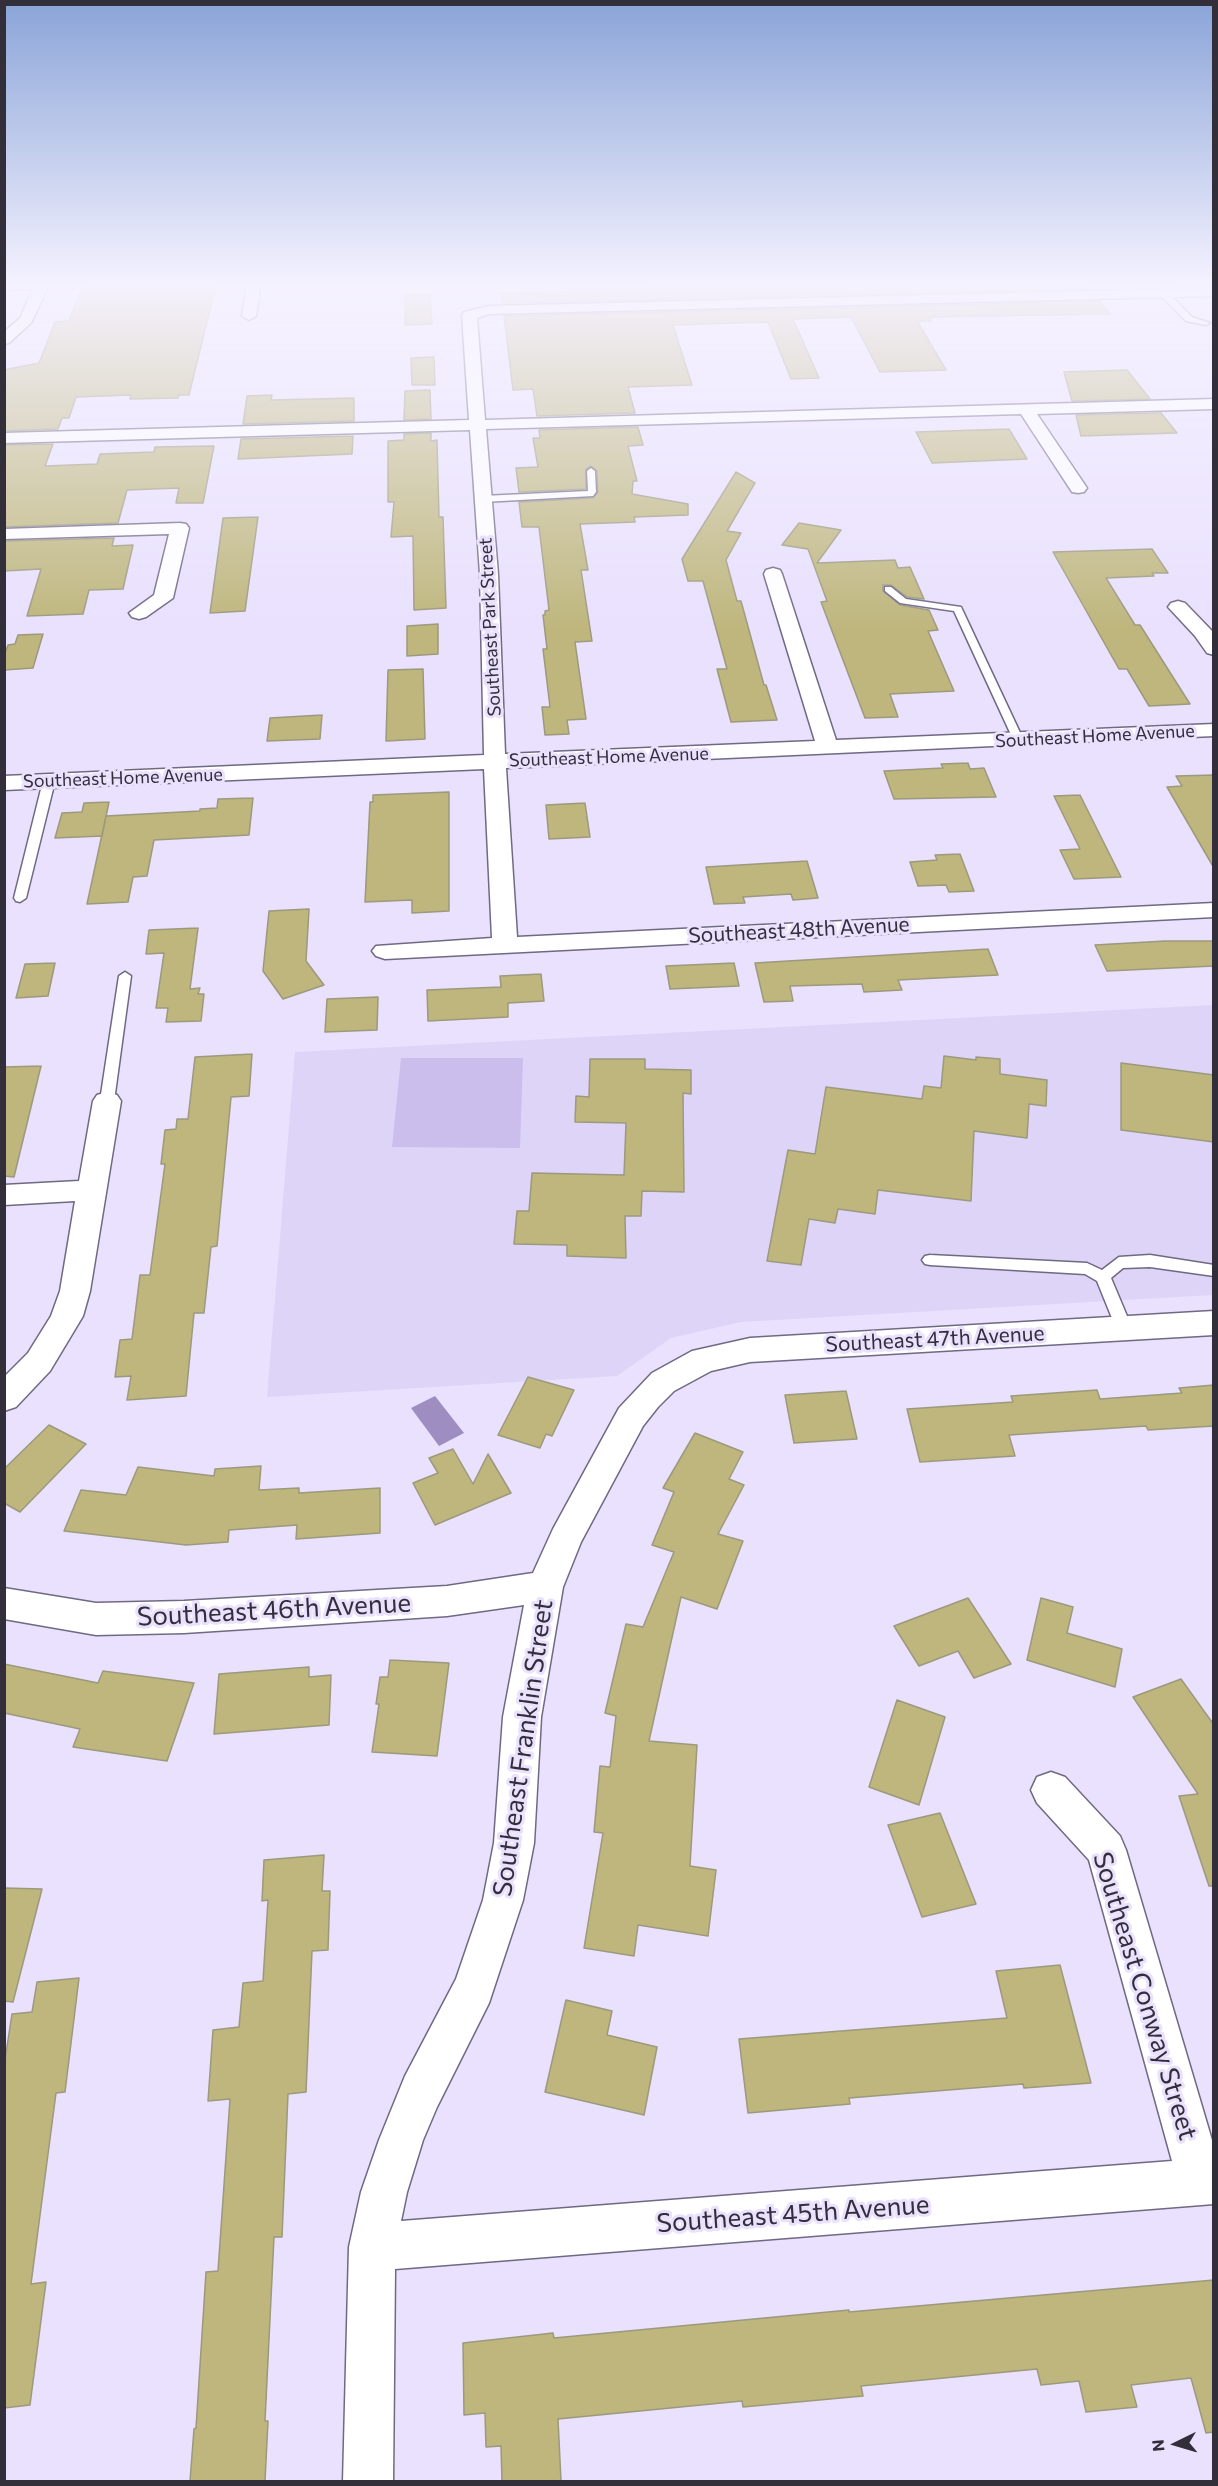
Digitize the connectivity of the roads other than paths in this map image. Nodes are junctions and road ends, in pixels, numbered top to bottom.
1 (475, 399) edge
2 (1214, 404) edge
3 (1025, 408) junction
4 (477, 425) junction
5 (4, 438) edge
6 (591, 471) dead end
7 (1078, 488) dead end
8 (483, 499) junction
9 (4, 534) edge
10 (773, 574) dead end
11 (888, 589) dead end
12 (1178, 607) dead end
13 (139, 613) dead end
14 (1214, 649) edge
15 (1214, 730) edge
16 (1018, 739) junction
17 (828, 748) junction
18 (495, 762) junction
19 (49, 781) junction
20 (4, 783) edge
21 (20, 898) dead end
22 (1214, 910) edge
23 (505, 945) junction
24 (384, 951) dead end
25 (125, 976) dead end
26 (107, 1101) joint
27 (92, 1190) junction
28 (4, 1195) edge
29 (930, 1260) dead end
30 (1214, 1271) edge
31 (1104, 1277) junction
32 (1214, 1323) edge
33 (1124, 1328) junction
34 (663, 1382) joint
35 (4, 1398) edge
36 (545, 1587) junction
37 (4, 1603) edge
38 (1051, 1790) dead end
39 (1207, 2182) edge
40 (372, 2247) junction
41 (368, 2481) edge

1 - 4 street, Southeast Park Street
2 - 3 street
3 - 4 street
3 - 7 street
4 - 5 street
4 - 8 street, Southeast Park Street
6 - 8 lane
8 - 18 street, Southeast Park Street
9 - 13 street
10 - 17 street
11 - 16 lane
12 - 14 street
15 - 16 street, Southeast Home Avenue
16 - 17 street, Southeast Home Avenue
17 - 18 street, Southeast Home Avenue
18 - 19 street, Southeast Home Avenue
18 - 23 street, Southeast Park Street
19 - 20 street, Southeast Home Avenue
19 - 21 lane
22 - 23 street, Southeast 48th Avenue
23 - 24 street, Southeast 48th Avenue
25 - 26 lane
26 - 27 street
27 - 28 street
27 - 35 street
29 - 31 lane
30 - 31 lane
31 - 33 lane
32 - 33 street, Southeast 47th Avenue
33 - 34 street, Southeast 47th Avenue
34 - 36 street, Southeast Franklin Street
36 - 37 street, Southeast 46th Avenue
36 - 40 street, Southeast Franklin Street
38 - 39 street, Southeast Conway Street
39 - 40 street, Southeast 45th Avenue
40 - 41 street, Southeast Franklin Street

